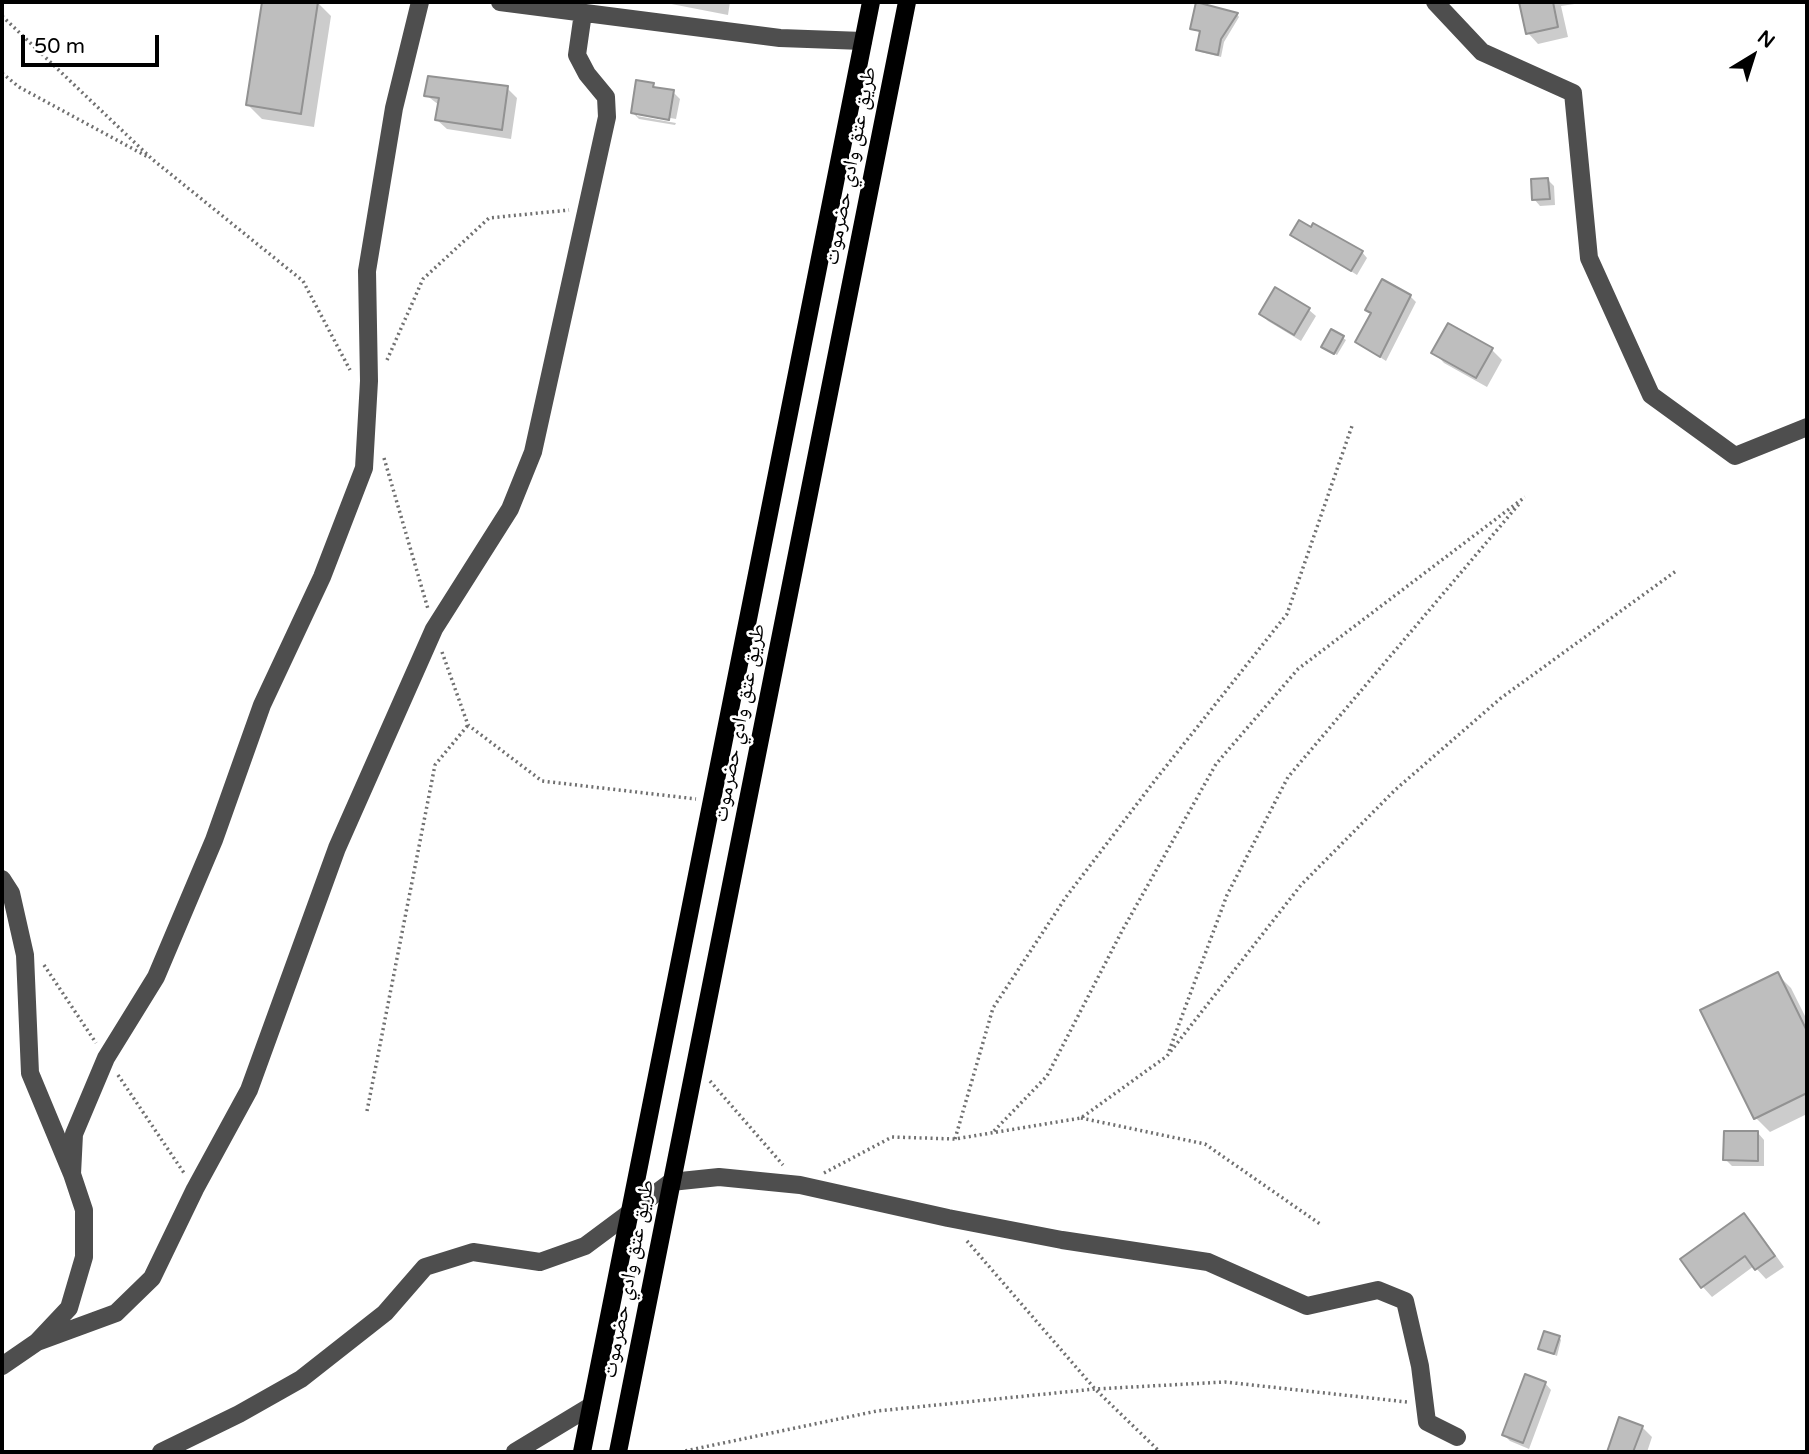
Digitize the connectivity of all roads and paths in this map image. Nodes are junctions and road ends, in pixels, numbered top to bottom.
1 (420, 2) edge
2 (500, 2) edge
3 (871, 2) edge
4 (906, 2) edge
5 (1435, 2) edge
6 (626, 10) edge
7 (583, 13) junction
8 (863, 41) junction
9 (2, 73) edge
10 (152, 159) dead end
11 (588, 208) junction
12 (384, 366) dead end
13 (1353, 423) dead end
14 (1807, 427) edge
15 (1676, 570) dead end
16 (468, 725) dead end
17 (2, 879) edge
18 (1167, 1056) junction
19 (694, 1064) junction
20 (367, 1111) dead end
21 (1081, 1118) junction
22 (993, 1133) junction
23 (955, 1139) junction
24 (72, 1174) junction
25 (671, 1182) junction
26 (800, 1185) junction
27 (630, 1212) junction
28 (948, 1218) junction
29 (1320, 1224) dead end
30 (37, 1342) junction
31 (2, 1366) edge
32 (1095, 1389) junction
33 (1424, 1404) junction
34 (591, 1406) junction
35 (1457, 1437) dead end
36 (161, 1452) edge
37 (515, 1452) edge
38 (582, 1452) edge
39 (618, 1452) edge
40 (680, 1452) edge
41 (1160, 1452) edge

1 - 24 street
2 - 7 street
3 - 8 main road, طريق عتق وادي حضرموت
4 - 19 main road, طريق عتق وادي حضرموت
5 - 14 street
6 - 7 street
6 - 8 street
7 - 11 street
8 - 27 main road, طريق عتق وادي حضرموت
9 - 10 path
11 - 12 path
11 - 30 street
13 - 23 path
15 - 18 path
16 - 20 path
17 - 24 street
18 - 21 path
18 - 22 path
19 - 25 main road, طريق عتق وادي حضرموت
19 - 26 path
21 - 22 path
21 - 29 path
22 - 23 path
23 - 26 path
24 - 30 street
25 - 26 street
25 - 27 street
25 - 39 main road, طريق عتق وادي حضرموت
26 - 28 street
27 - 34 main road, طريق عتق وادي حضرموت
27 - 36 street
28 - 32 path
28 - 33 street
30 - 31 street
32 - 33 path
32 - 40 path
32 - 41 path
33 - 35 street
34 - 37 street
34 - 38 main road, طريق عتق وادي حضرموت

